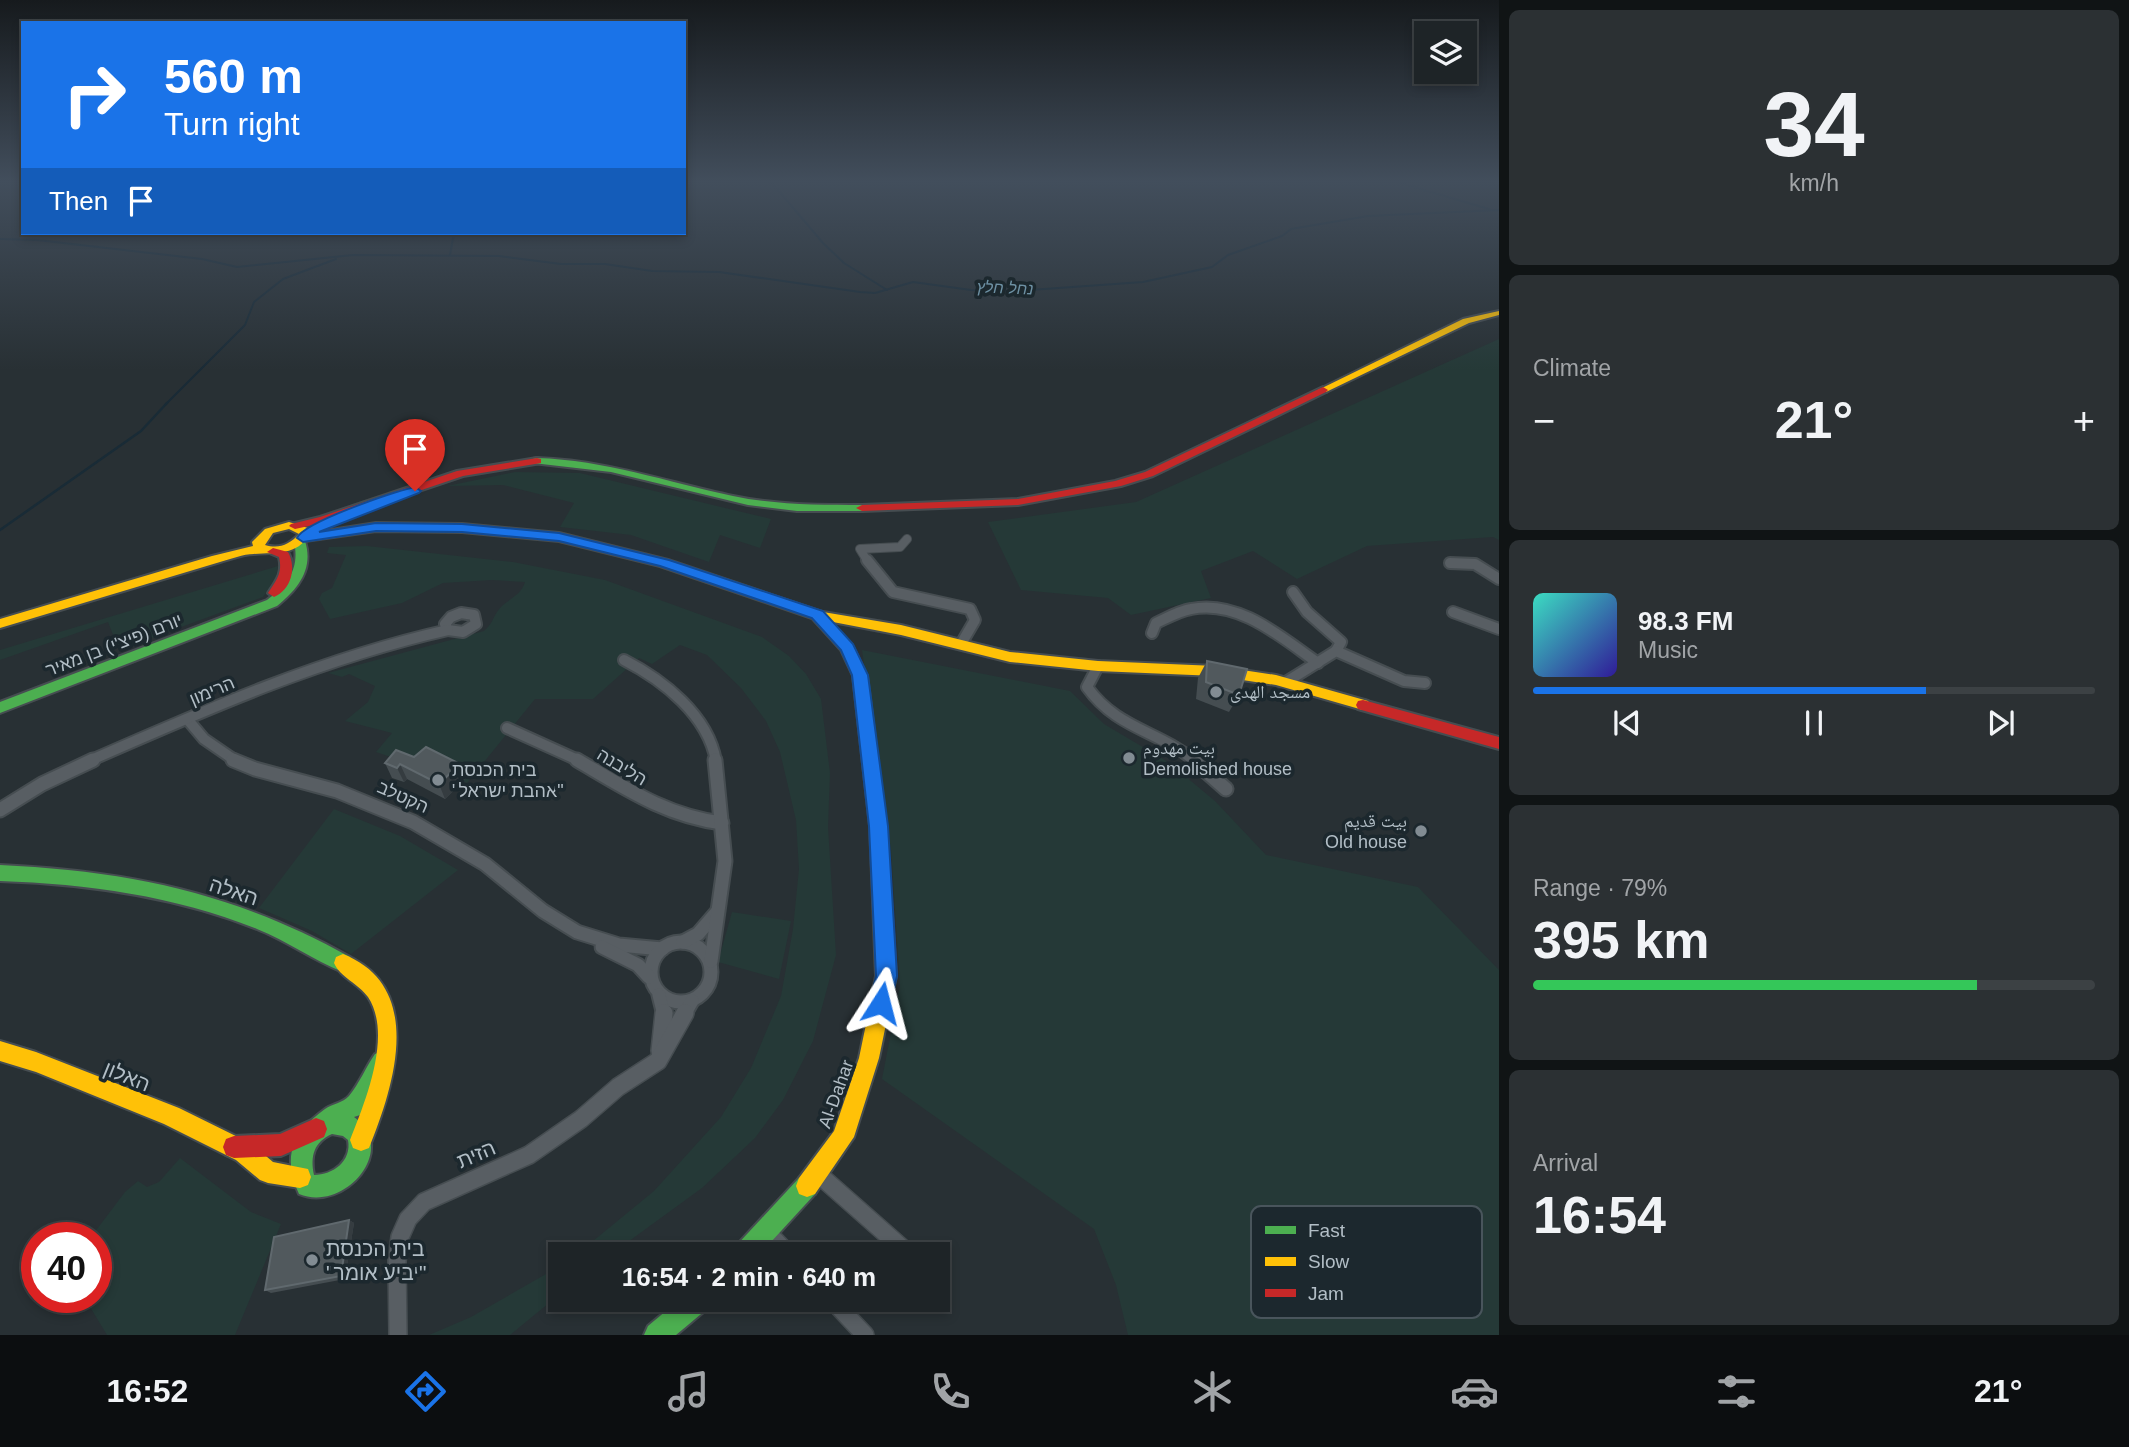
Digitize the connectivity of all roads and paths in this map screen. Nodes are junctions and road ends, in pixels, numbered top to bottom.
1 (1499, 313) edge
2 (301, 535) junction
3 (907, 539) dead end
4 (265, 548) junction
5 (1450, 564) dead end
6 (1499, 579) edge
7 (1293, 592) dead end
8 (1452, 612) dead end
9 (817, 615) junction
10 (241, 617) junction
11 (0, 624) edge
12 (1499, 629) edge
13 (448, 630) dead end
14 (1152, 633) dead end
15 (961, 644) junction
16 (1336, 651) junction
17 (624, 660) dead end
18 (1318, 663) junction
19 (1098, 666) junction
20 (1286, 682) junction
21 (1425, 683) dead end
22 (0, 708) edge
23 (188, 720) junction
24 (508, 728) dead end
25 (1499, 743) edge
26 (1226, 789) dead end
27 (0, 810) edge
28 (722, 823) junction
29 (0, 873) edge
30 (717, 912) junction
31 (593, 938) junction
32 (676, 942) junction
33 (662, 949) junction
34 (711, 961) junction
35 (649, 976) junction
36 (659, 995) junction
37 (692, 1001) junction
38 (0, 1051) edge
39 (388, 1051) junction
40 (658, 1061) junction
41 (321, 1126) junction
42 (361, 1140) junction
43 (234, 1147) junction
44 (817, 1173) junction
45 (300, 1177) junction
46 (766, 1231) junction
47 (755, 1242) edge
48 (777, 1242) edge
49 (895, 1242) edge
50 (684, 1312) edge
51 (843, 1312) edge
52 (398, 1335) edge
53 (657, 1335) edge
54 (865, 1335) edge

1 - 2 street
2 - 4 street
2 - 4 street
2 - 9 street, Al-Dahar
2 - 10 street, יורם (פיצ'י) בן מאיר
3 - 15 street
4 - 10 street, יורם (פיצ'י) בן מאיר
4 - 11 street
5 - 6 street
7 - 16 street
8 - 12 street
9 - 15 street
9 - 44 street, Al-Dahar
10 - 22 street, יורם (פיצ'י) בן מאיר
13 - 23 street, הרימון
14 - 18 street
15 - 19 street
16 - 18 street
16 - 21 street
17 - 28 street
18 - 20 street
19 - 20 street
19 - 26 street
20 - 25 street
23 - 27 street, הרימון
23 - 31 street, הקטלב
24 - 28 street, הליבנה
28 - 30 street
29 - 39 street, האלה
30 - 32 street
30 - 34 street
31 - 33 street, הקטלב
31 - 35 street, הקטלב
32 - 33 street
32 - 34 street
33 - 35 street
34 - 37 street
35 - 36 street
36 - 37 street
36 - 40 street
37 - 40 street, הזית
38 - 43 street, האלון
39 - 41 street
39 - 42 street, האלה
40 - 52 street, הזית
41 - 42 street
41 - 43 street, האלון
41 - 45 street
42 - 45 street
43 - 45 street, האלון
44 - 46 street, Al-Dahar
44 - 49 street
46 - 47 street, Al-Dahar
46 - 48 street
50 - 53 street
51 - 54 street

